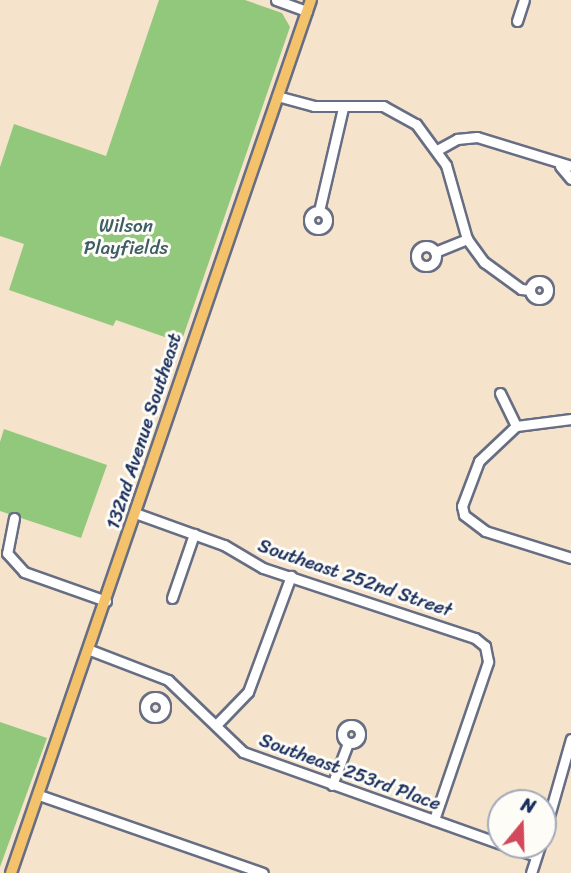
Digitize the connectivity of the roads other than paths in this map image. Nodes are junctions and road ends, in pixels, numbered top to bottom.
1 (276, 0) edge
2 (524, 0) edge
3 (309, 5) edge
4 (517, 21) dead end
5 (277, 96) junction
6 (343, 108) junction
7 (439, 149) junction
8 (560, 166) junction
9 (571, 166) edge
10 (571, 179) edge
11 (319, 211) dead end
12 (467, 239) junction
13 (435, 252) dead end
14 (530, 290) dead end
15 (500, 393) dead end
16 (571, 419) edge
17 (516, 426) junction
18 (135, 513) junction
19 (14, 518) dead end
20 (194, 534) junction
21 (571, 558) edge
22 (291, 576) junction
23 (172, 598) dead end
24 (106, 601) junction
25 (90, 650) junction
26 (171, 682) junction
27 (162, 699) dead end
28 (216, 725) junction
29 (571, 739) edge
30 (348, 743) dead end
31 (569, 752) edge
32 (332, 785) junction
33 (557, 791) edge
34 (39, 795) junction
35 (435, 820) junction
36 (487, 838) edge
37 (12, 873) edge
38 (263, 873) edge

1 - 3 street
2 - 4 street
3 - 5 main road, 132nd Avenue Southeast
5 - 6 street
5 - 18 main road, 132nd Avenue Southeast
6 - 7 street
6 - 11 street
7 - 8 street
7 - 12 street
8 - 9 street
8 - 10 street
12 - 13 street
12 - 14 street
15 - 17 street
16 - 17 street
17 - 21 street
18 - 20 street, Southeast 252nd Street
18 - 24 main road, 132nd Avenue Southeast
19 - 24 street
20 - 22 street, Southeast 252nd Street
20 - 23 street
22 - 28 street
22 - 35 street, Southeast 252nd Street
24 - 25 main road, 132nd Avenue Southeast
25 - 26 street, Southeast 253rd Place
25 - 34 main road, 132nd Avenue Southeast
26 - 27 street
26 - 28 street, Southeast 253rd Place
28 - 32 street, Southeast 253rd Place
29 - 31 street
30 - 32 street
31 - 33 street
32 - 35 street, Southeast 253rd Place
34 - 37 main road, 132nd Avenue Southeast
34 - 38 street
35 - 36 street, Southeast 253rd Place

